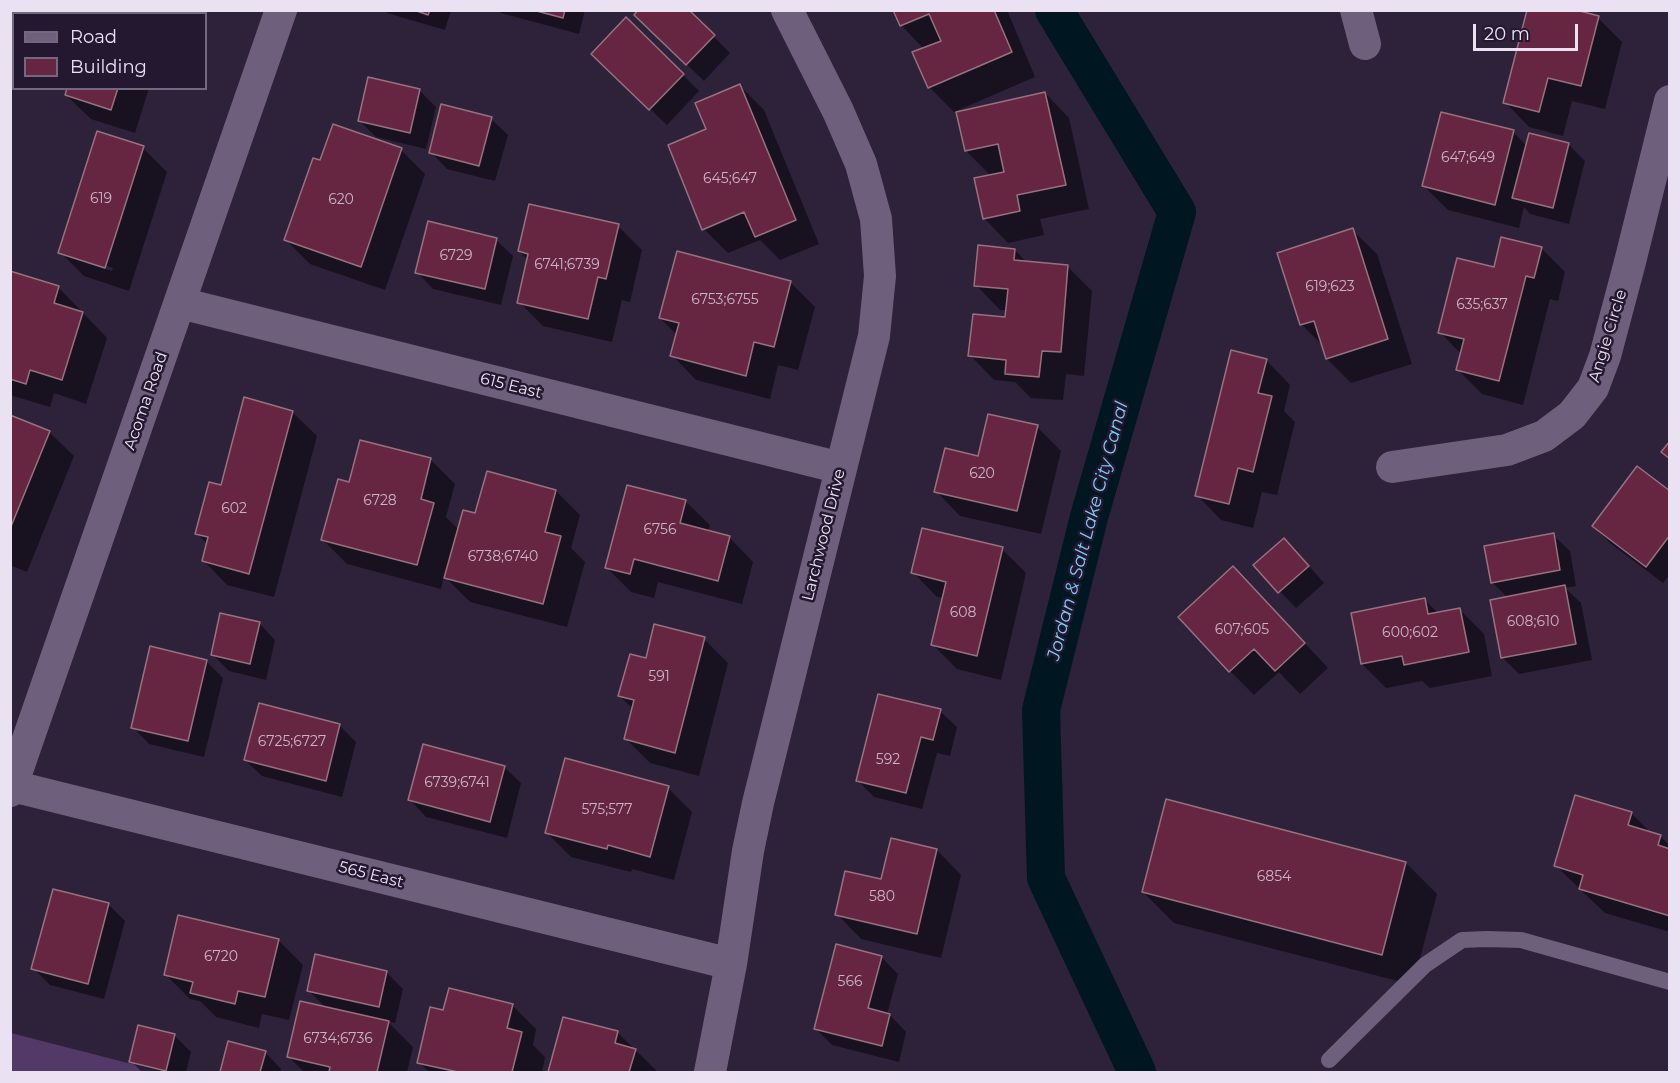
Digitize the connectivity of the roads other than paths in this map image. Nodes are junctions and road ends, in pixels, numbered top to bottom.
1 (281, 10) edge
2 (788, 10) edge
3 (1356, 10) edge
4 (1365, 44) dead end
5 (1670, 101) edge
6 (180, 303) junction
7 (1392, 467) dead end
8 (841, 468) junction
9 (11, 789) edge
10 (731, 964) junction
11 (1670, 982) edge
12 (1329, 1060) dead end
13 (710, 1072) edge

1 - 6 street, Acoma Road
2 - 8 street, Larchwood Drive
3 - 4 street
5 - 7 street, Angie Circle
6 - 8 street, 615 East
6 - 9 street, Acoma Road
8 - 10 street, Larchwood Drive
9 - 10 street, 565 East
10 - 13 street, Larchwood Drive
11 - 12 lane

